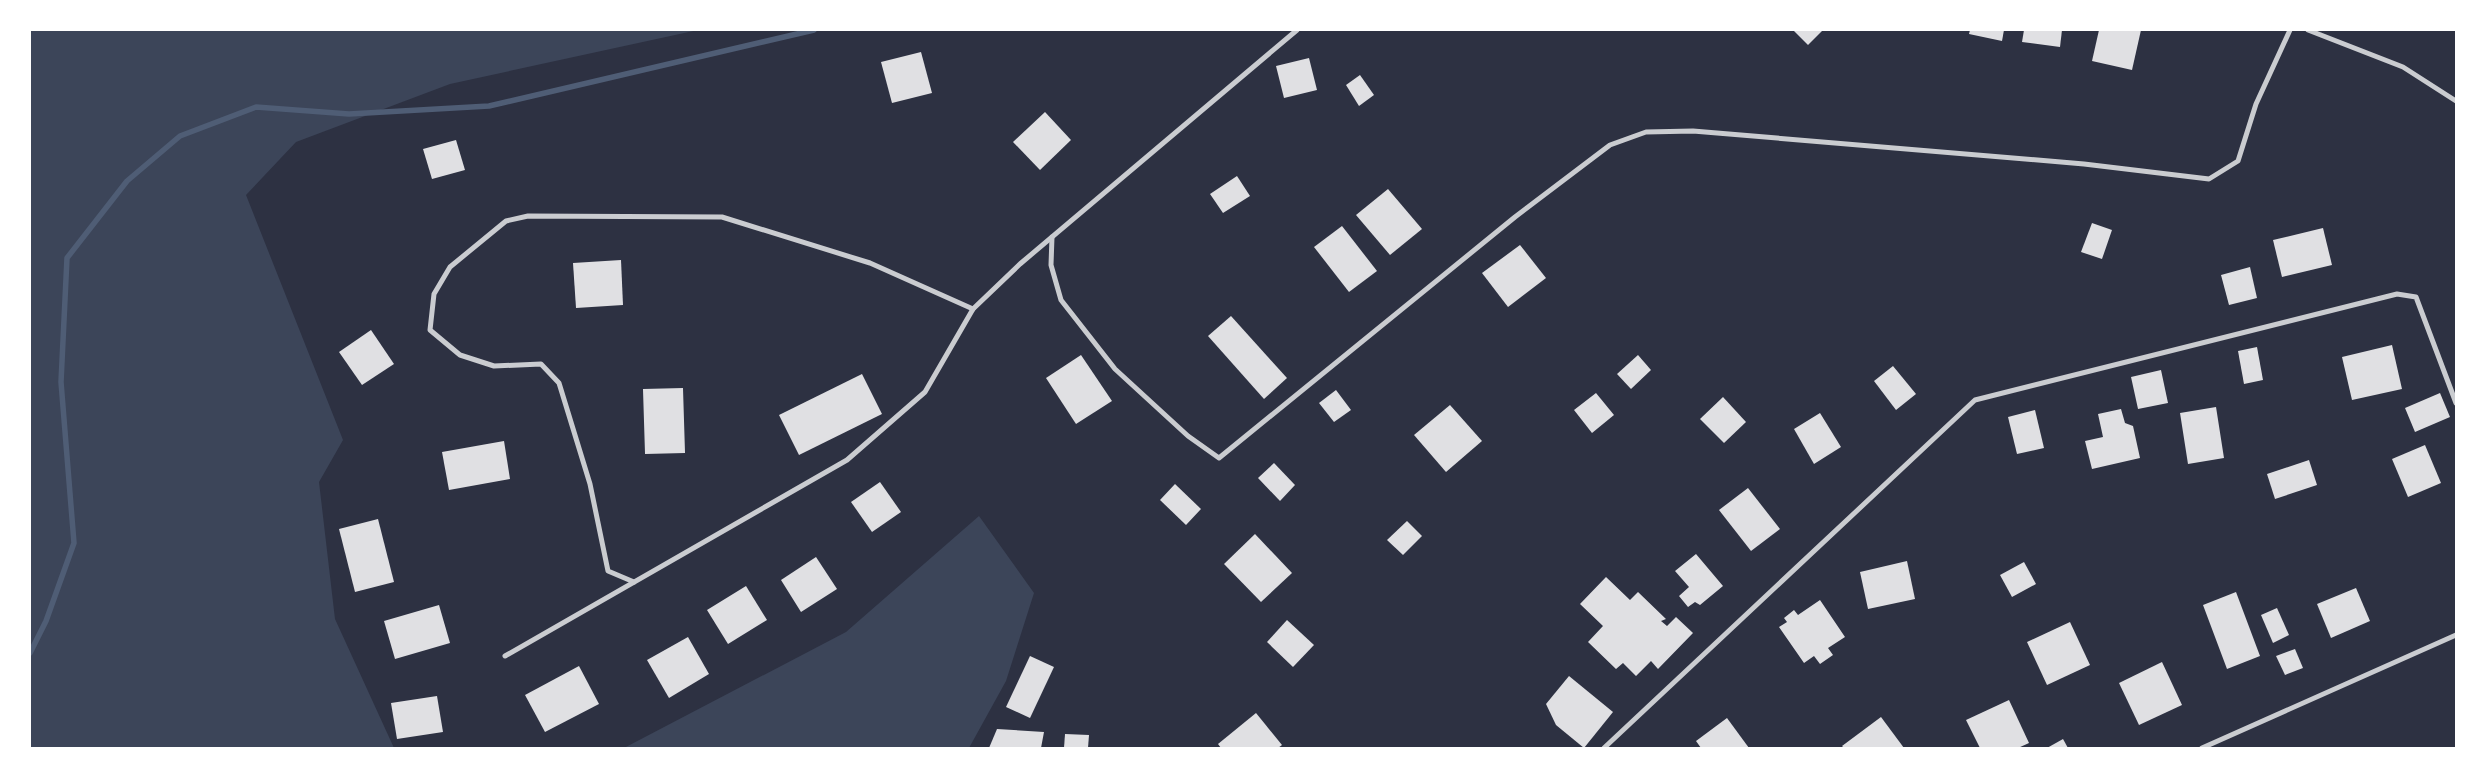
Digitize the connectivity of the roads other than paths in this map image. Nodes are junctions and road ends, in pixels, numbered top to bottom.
1 (1297, 30) edge
2 (2290, 30) edge
3 (2308, 30) edge
4 (2456, 100) edge
5 (1052, 237) junction
6 (973, 308) junction
7 (2456, 403) edge
8 (634, 582) junction
9 (2456, 635) edge
10 (505, 656) dead end
11 (1604, 748) edge
12 (2202, 748) edge

1 - 5 street
2 - 5 street
3 - 4 street
5 - 6 street
6 - 8 street
6 - 8 street
7 - 11 street
8 - 10 street
9 - 12 street

